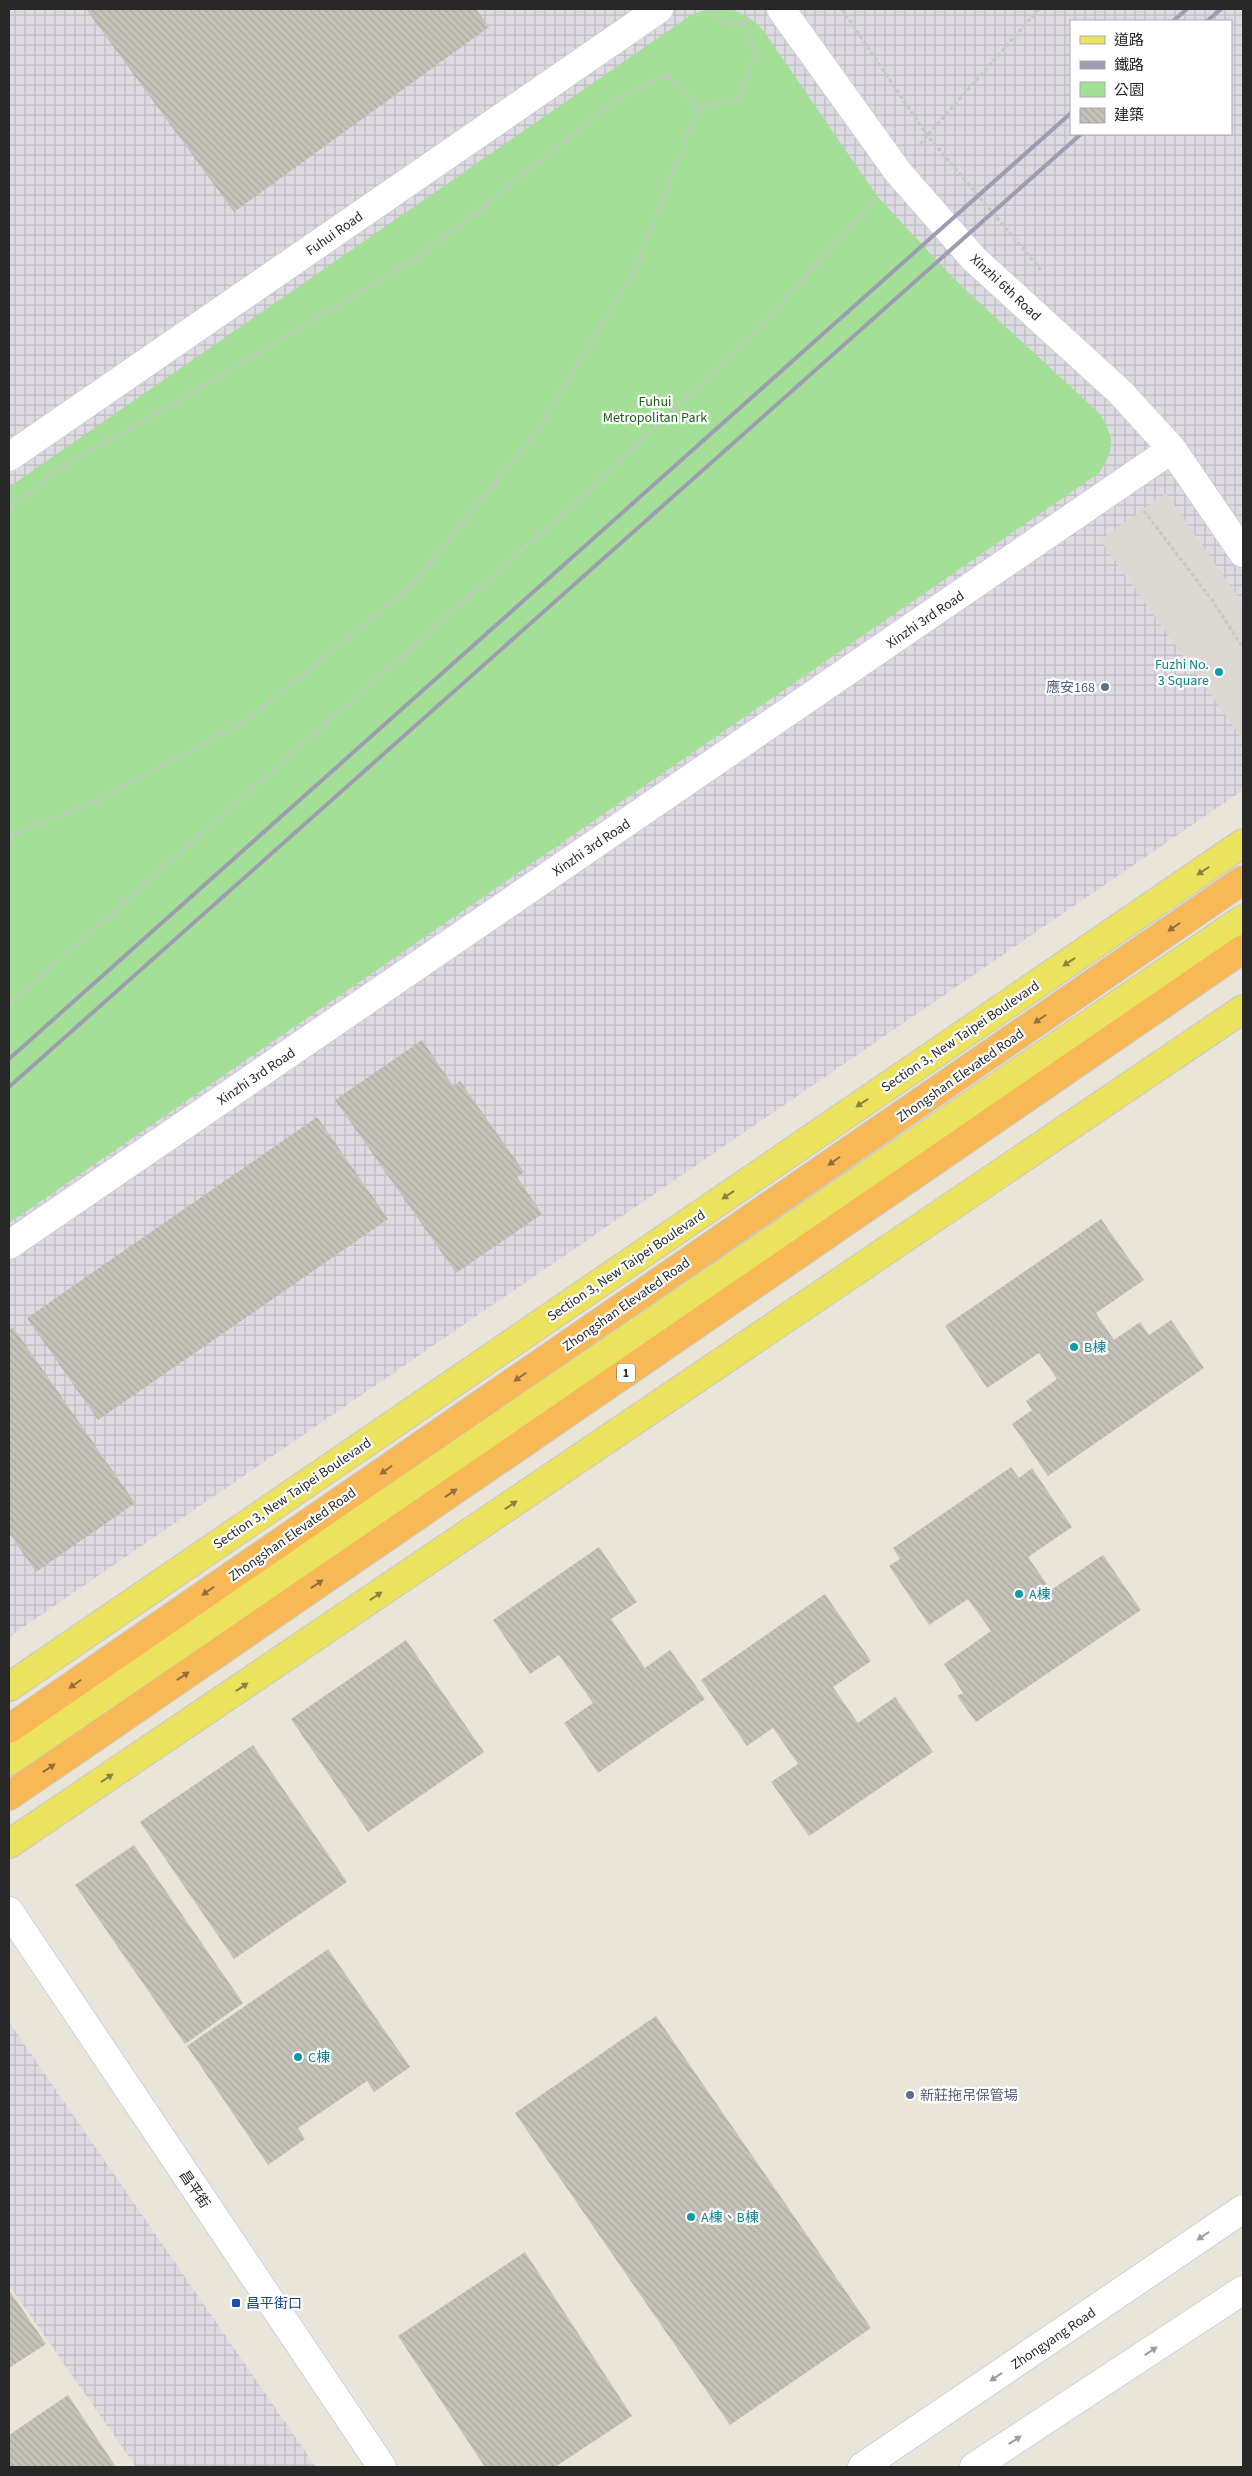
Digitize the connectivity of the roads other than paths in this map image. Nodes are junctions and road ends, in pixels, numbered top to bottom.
1 (659, 9) edge
2 (781, 9) edge
3 (1172, 449) junction
4 (9, 457) edge
5 (1243, 553) edge
6 (1243, 843) edge
7 (1243, 880) edge
8 (1243, 919) edge
9 (1243, 949) edge
10 (1243, 1009) edge
11 (9, 1245) edge
12 (9, 1687) edge
13 (9, 1729) edge
14 (9, 1761) edge
15 (9, 1796) edge
16 (9, 1844) edge
17 (9, 1911) edge
18 (1243, 2209) edge
19 (1243, 2290) edge
20 (382, 2467) edge
21 (862, 2467) edge
22 (974, 2467) edge

1 - 4 street, Fuhui Road
2 - 3 street, Xinzhi 6th Road
3 - 5 street, Xinzhi 6th Road
3 - 11 street, Xinzhi 3rd Road
6 -> 12 main road, Section 3, New Taipei Boulevard
7 -> 13 highway, Zhongshan Elevated Road
8 - 14 main road, 1
15 -> 9 highway, 1
16 -> 10 main road
17 - 20 street, 昌平街
18 -> 21 street, Zhongyang Road
22 -> 19 street

